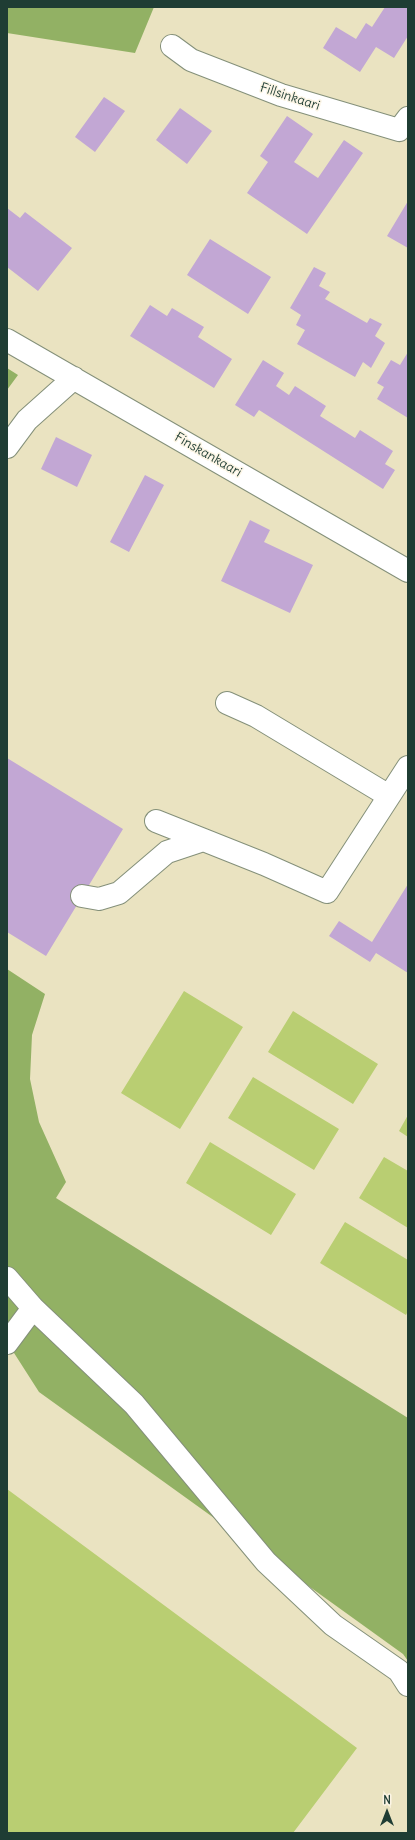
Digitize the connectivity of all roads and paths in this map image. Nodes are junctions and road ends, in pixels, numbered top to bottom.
1 (172, 46) dead end
2 (405, 127) edge
3 (7, 340) edge
4 (74, 378) junction
5 (7, 447) edge
6 (408, 571) edge
7 (228, 703) dead end
8 (408, 767) edge
9 (389, 796) junction
10 (156, 821) dead end
11 (203, 840) junction
12 (82, 896) dead end
13 (7, 1278) edge
14 (33, 1308) junction
15 (7, 1343) edge
16 (408, 1685) edge

1 - 2 street, Fillsinkaari
3 - 4 street, Finskankaari
4 - 5 street
4 - 6 street, Finskankaari
7 - 9 street
8 - 9 street
9 - 11 street
10 - 11 street
11 - 12 street
13 - 14 street
14 - 15 street
14 - 16 street

